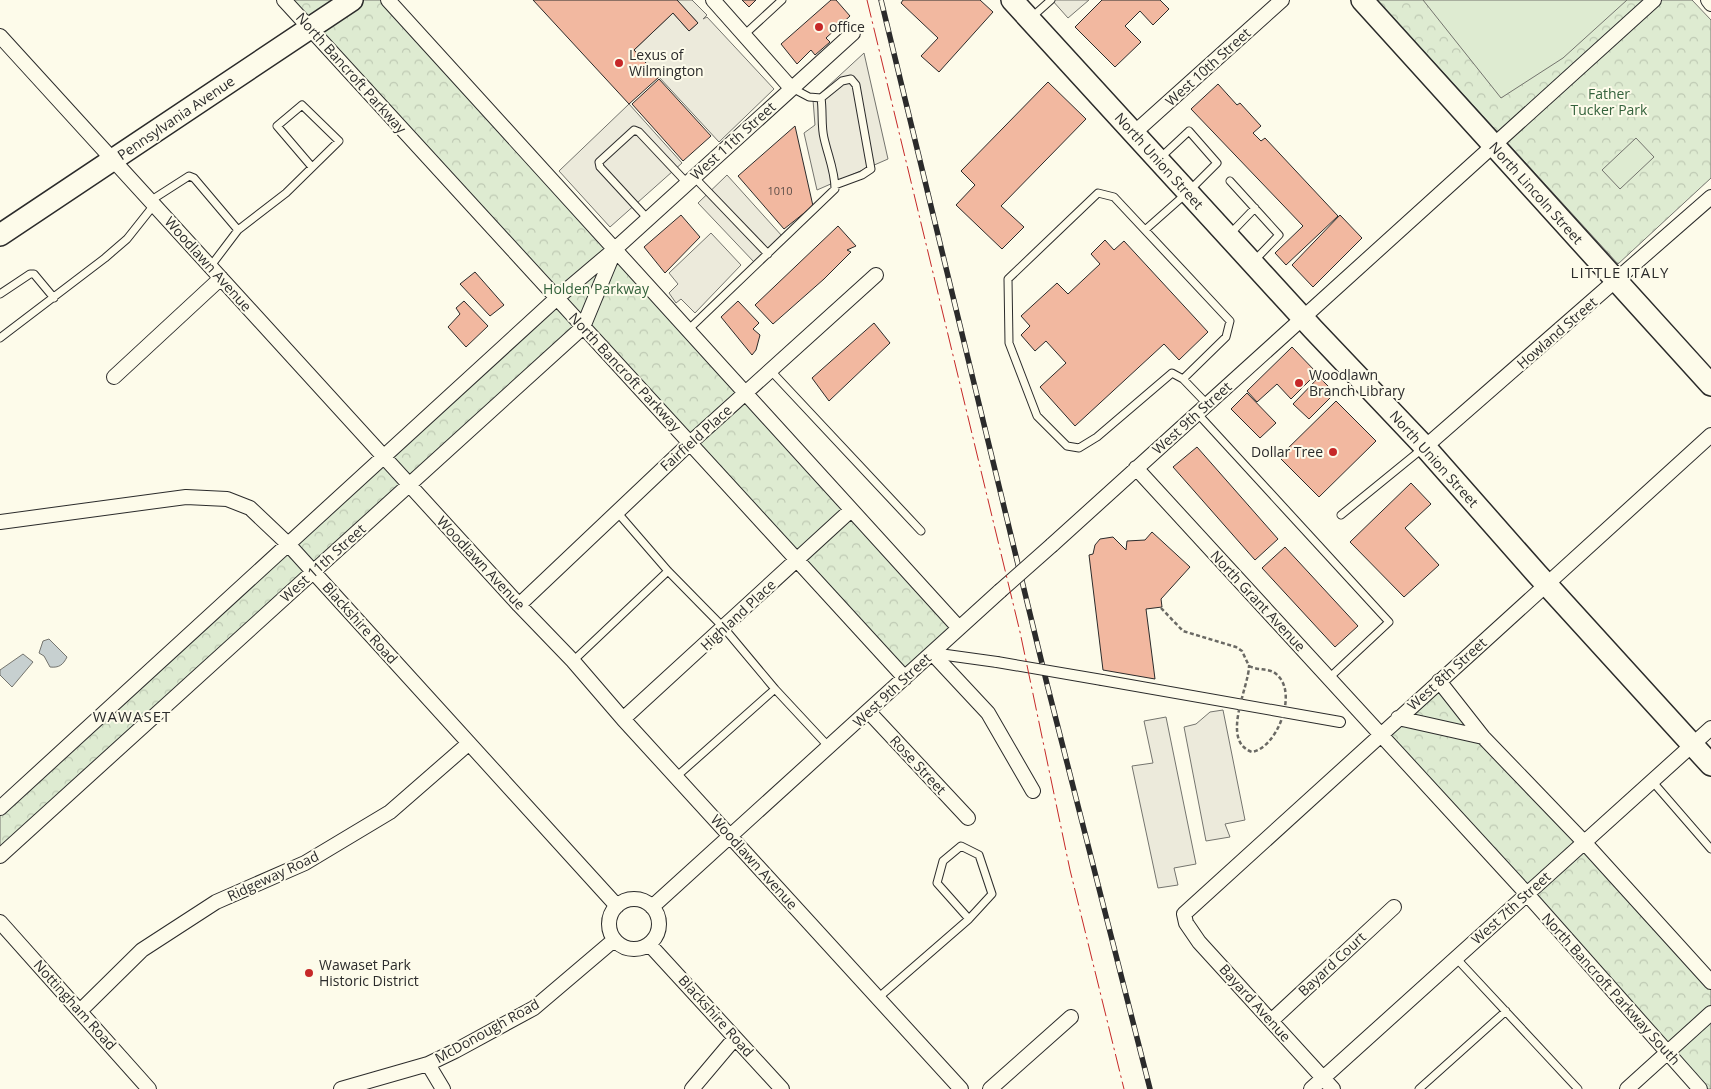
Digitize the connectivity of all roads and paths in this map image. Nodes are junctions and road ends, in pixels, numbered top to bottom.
1 (284, 0) edge
2 (352, 0) edge
3 (388, 0) edge
4 (713, 0) edge
5 (782, 0) edge
6 (1012, 0) edge
7 (1051, 0) edge
8 (1282, 0) edge
9 (1362, 0) edge
10 (1654, 0) edge
11 (1708, 0) edge
12 (1711, 4) edge
13 (1030, 19) junction
14 (311, 29) junction
15 (853, 34) dead end
16 (744, 35) junction
17 (0, 36) edge
18 (791, 88) junction
19 (821, 98) junction
20 (1134, 133) junction
21 (1494, 145) junction
22 (1158, 159) junction
23 (113, 160) junction
24 (312, 167) junction
25 (690, 180) junction
26 (1230, 180) dead end
27 (835, 184) junction
28 (1188, 192) junction
29 (1711, 197) edge
30 (152, 203) junction
31 (1255, 208) junction
32 (648, 219) junction
33 (4, 229) edge
34 (238, 230) junction
35 (1145, 230) junction
36 (1228, 236) junction
37 (615, 249) junction
38 (768, 254) junction
39 (1252, 263) junction
40 (210, 267) junction
41 (876, 275) dead end
42 (221, 278) junction
43 (1616, 282) junction
44 (0, 294) edge
45 (54, 298) junction
46 (557, 298) junction
47 (1303, 318) junction
48 (583, 327) junction
49 (688, 330) junction
50 (0, 338) edge
51 (771, 371) junction
52 (114, 377) dead end
53 (1183, 379) junction
54 (1711, 385) edge
55 (746, 394) junction
56 (1202, 408) junction
57 (1711, 435) edge
58 (690, 443) junction
59 (1425, 447) junction
60 (384, 456) junction
61 (1136, 468) junction
62 (410, 485) junction
63 (851, 510) junction
64 (616, 512) junction
65 (1341, 515) dead end
66 (0, 522) edge
67 (920, 531) dead end
68 (288, 544) junction
69 (797, 560) junction
70 (668, 571) junction
71 (313, 572) junction
72 (1546, 584) junction
73 (519, 605) junction
74 (1161, 608) dead end
75 (724, 628) junction
76 (959, 628) junction
77 (932, 653) junction
78 (573, 660) junction
79 (1249, 666) dead end
80 (905, 678) junction
81 (1329, 678) junction
82 (1439, 681) junction
83 (775, 688) junction
84 (868, 711) junction
85 (1398, 718) junction
86 (623, 719) junction
87 (1340, 722) dead end
88 (1711, 728) edge
89 (1380, 734) junction
90 (1483, 737) junction
91 (468, 744) junction
92 (1693, 744) junction
93 (829, 748) junction
94 (1711, 765) edge
95 (676, 777) junction
96 (1652, 781) junction
97 (1033, 790) dead end
98 (0, 808) edge
99 (968, 818) dead end
100 (731, 837) junction
101 (1584, 842) junction
102 (1711, 849) edge
103 (0, 856) edge
104 (1527, 894) junction
105 (617, 906) junction
106 (652, 907) junction
107 (1394, 907) dead end
108 (1184, 914) joint
109 (969, 920) junction
110 (0, 922) edge
111 (614, 940) junction
112 (649, 944) junction
113 (1456, 958) junction
114 (1711, 982) edge
115 (878, 998) junction
116 (80, 1011) junction
117 (1506, 1012) junction
118 (1711, 1013) edge
119 (1070, 1018) dead end
120 (1271, 1021) junction
121 (735, 1038) junction
122 (1667, 1053) junction
123 (428, 1064) junction
124 (1328, 1084) edge
125 (150, 1089) edge
126 (342, 1089) edge
127 (442, 1089) edge
128 (692, 1089) edge
129 (782, 1089) edge
130 (961, 1089) edge
131 (990, 1089) edge
132 (1311, 1089) edge
133 (1419, 1089) edge
134 (1578, 1089) edge
135 (1627, 1089) edge
136 (1700, 1089) edge

1 - 14 street, North Bancroft Parkway
2 - 14 main road, Pennsylvania Avenue
3 - 37 street
4 - 16 street
5 - 16 lane
6 - 13 main road, North Union Street
7 - 13 lane
8 - 20 street, West 10th Street
9 - 21 main road, North Lincoln Street
10 - 21 street, West 9th Street
11 - 12 street
13 - 20 main road, North Union Street
14 - 23 main road, Pennsylvania Avenue
14 - 46 street, North Bancroft Parkway
15 - 18 street, West 11th Street
16 - 18 street
17 - 23 street, Woodlawn Avenue
18 - 19 lane
18 - 25 street, West 11th Street
19 - 27 lane
19 - 27 lane
20 - 22 main road, North Union Street
21 - 43 main road, North Lincoln Street
21 - 47 street, West 9th Street
22 - 28 main road, North Union Street
22 - 28 lane
23 - 30 street, Woodlawn Avenue
23 - 33 main road, Pennsylvania Avenue
24 - 24 lane
24 - 34 lane
25 - 32 street, West 11th Street
25 - 32 lane
25 - 38 lane
26 - 31 lane
27 - 38 lane
28 - 35 lane
28 - 36 main road, North Union Street
29 - 43 street, Howland Street
30 - 34 lane
30 - 40 street, Woodlawn Avenue
30 - 45 lane
31 - 36 lane
31 - 39 lane
32 - 37 street, West 11th Street
34 - 40 lane
35 - 53 lane
35 - 53 lane
36 - 39 main road, North Union Street
37 - 46 street, West 11th Street
37 - 48 street, West 11th Street
37 - 49 street
38 - 49 lane
39 - 47 main road, North Union Street
40 - 42 street, Woodlawn Avenue
41 - 51 street, Fairfield Place
42 - 52 street
42 - 60 street, Woodlawn Avenue
43 - 54 main road, North Lincoln Street
43 - 59 street, Howland Street
44 - 45 lane
45 - 50 lane
46 - 48 street, North Bancroft Parkway
46 - 60 street, West 11th Street
47 - 56 street, West 9th Street
47 - 59 main road, North Union Street
48 - 58 street, North Bancroft Parkway
48 - 62 street, West 11th Street
49 - 55 street
51 - 55 street, Fairfield Place
51 - 67 lane
53 - 56 lane
55 - 58 street, Fairfield Place
55 - 63 street
56 - 61 street, West 9th Street
56 - 81 lane
57 - 72 street, West 8th Street
58 - 64 street, Fairfield Place
58 - 69 street, North Bancroft Parkway
59 - 65 lane
59 - 72 main road, North Union Street
60 - 62 street, Woodlawn Avenue
60 - 68 street, West 11th Street
61 - 76 street, West 9th Street, bridge
61 - 81 street, North Grant Avenue
62 - 71 street, West 11th Street
62 - 73 street, Woodlawn Avenue
63 - 69 street, Highland Place
63 - 76 street
64 - 70 lane
64 - 73 street, Fairfield Place
66 - 68 street, Blackshire Road
68 - 71 street, Blackshire Road
68 - 98 street, West 11th Street
69 - 75 street, Highland Place
69 - 80 street, North Bancroft Parkway
70 - 75 lane
70 - 78 lane
71 - 91 street, Blackshire Road
71 - 103 street, West 11th Street
72 - 82 street, West 8th Street
72 - 92 main road, North Union Street
73 - 78 street, Woodlawn Avenue
74 - 79 path
75 - 83 lane
75 - 86 street, Highland Place
76 - 77 street, West 9th Street
77 - 80 street, West 9th Street
77 - 87 street, bridge
77 - 97 street
78 - 86 street, Woodlawn Avenue
80 - 84 street, West 9th Street
81 - 89 street, North Grant Avenue
82 - 85 street, West 8th Street
82 - 90 street
83 - 93 lane
83 - 95 lane
84 - 93 street, West 9th Street
84 - 99 street, Rose Street
85 - 89 street, West 8th Street
85 - 90 street
86 - 95 street, Woodlawn Avenue
88 - 92 street, West 7th Street
89 - 104 street, North Bancroft Parkway South
89 - 108 street, West 8th Street
90 - 101 street
91 - 105 street, Blackshire Road
91 - 116 street, Ridgeway Road
92 - 94 main road, North Union Street
92 - 96 street, West 7th Street
93 - 100 street, West 9th Street
95 - 100 street, Woodlawn Avenue
96 - 101 street, West 7th Street
96 - 102 lane
100 - 106 street
100 - 115 street, Woodlawn Avenue
101 - 104 street, West 7th Street
101 - 114 street
104 - 113 street, West 7th Street
104 - 122 street, North Bancroft Parkway South
105 - 106 street
105 - 111 street
106 - 112 street
107 - 120 street, Bayard Court
108 - 120 street, Bayard Avenue
109 - 109 lane
109 - 115 lane
110 - 116 street, Nottingham Road
111 - 112 street
111 - 123 street, McDonough Road
112 - 121 street, Blackshire Road
113 - 117 lane
113 - 124 street, West 7th Street
115 - 130 street, Woodlawn Avenue
116 - 125 street, Nottingham Road
117 - 133 lane
117 - 134 lane
118 - 122 street
119 - 131 street
120 - 124 street, Bayard Avenue
121 - 128 street
121 - 129 street, Blackshire Road
122 - 135 street
122 - 136 street, North Bancroft Parkway South
123 - 126 street, McDonough Road
123 - 127 street
124 - 132 street, West 7th Street

